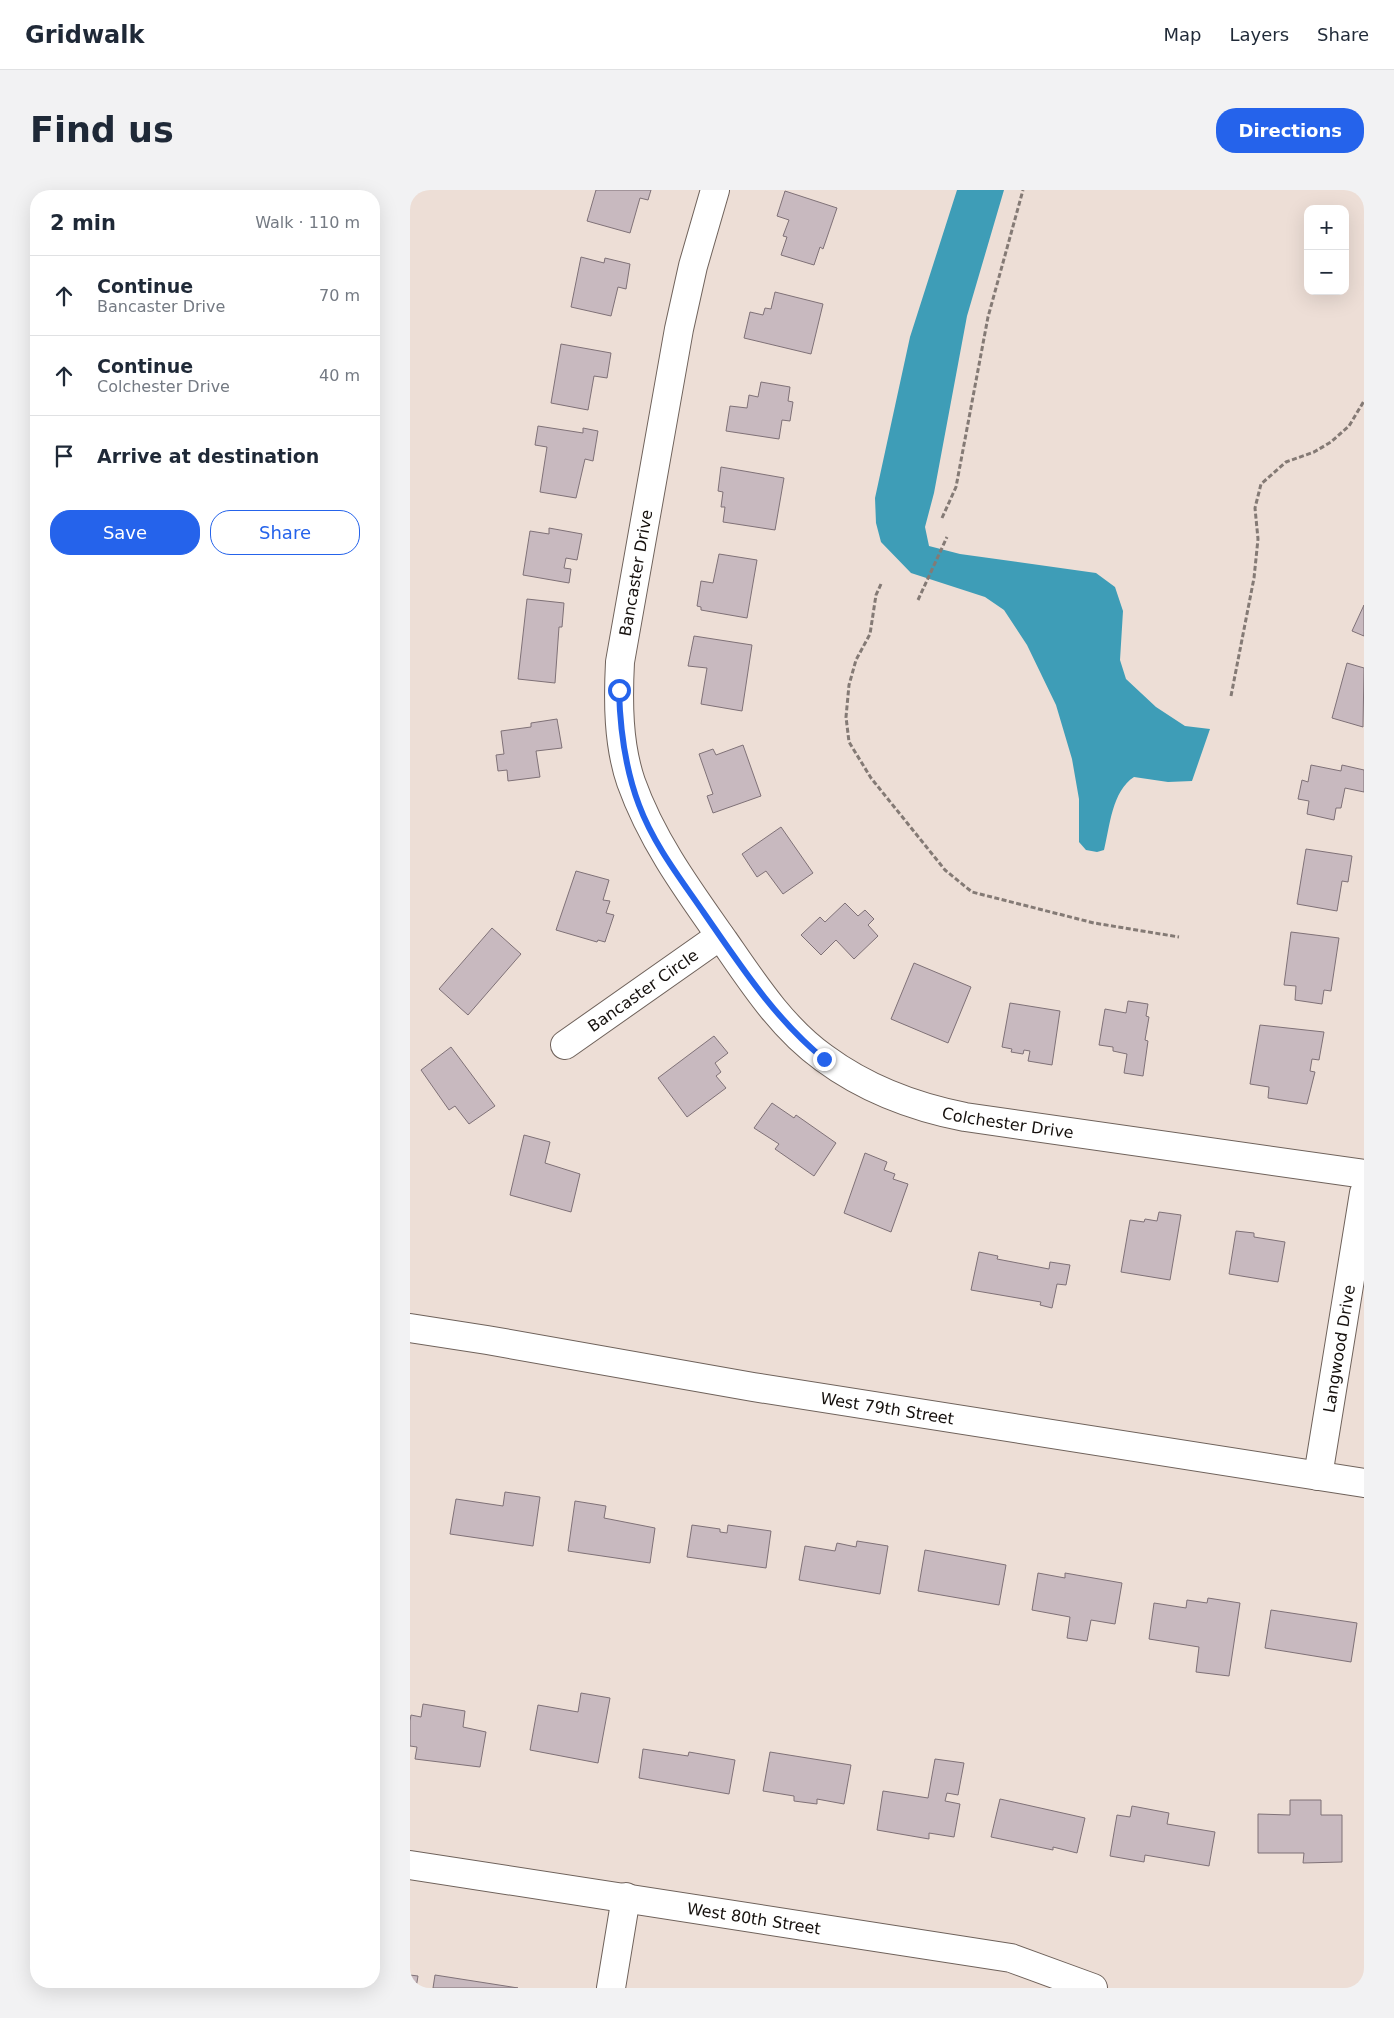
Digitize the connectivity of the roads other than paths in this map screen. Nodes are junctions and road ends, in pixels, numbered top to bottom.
1 (715, 190) edge
2 (720, 936) junction
3 (565, 1045) dead end
4 (1364, 1174) edge
5 (1364, 1193) edge
6 (410, 1328) edge
7 (1318, 1476) junction
8 (1364, 1484) edge
9 (410, 1865) edge
10 (626, 1897) junction
11 (611, 1988) edge
12 (1093, 1988) edge

1 - 2 street, Bancaster Drive
2 - 3 street, Bancaster Circle
2 - 4 street, Colchester Drive
5 - 7 street, Langwood Drive
6 - 7 street, West 79th Street
7 - 8 street, West 79th Street
9 - 10 street, West 80th Street
10 - 11 street
10 - 12 street, West 80th Street

